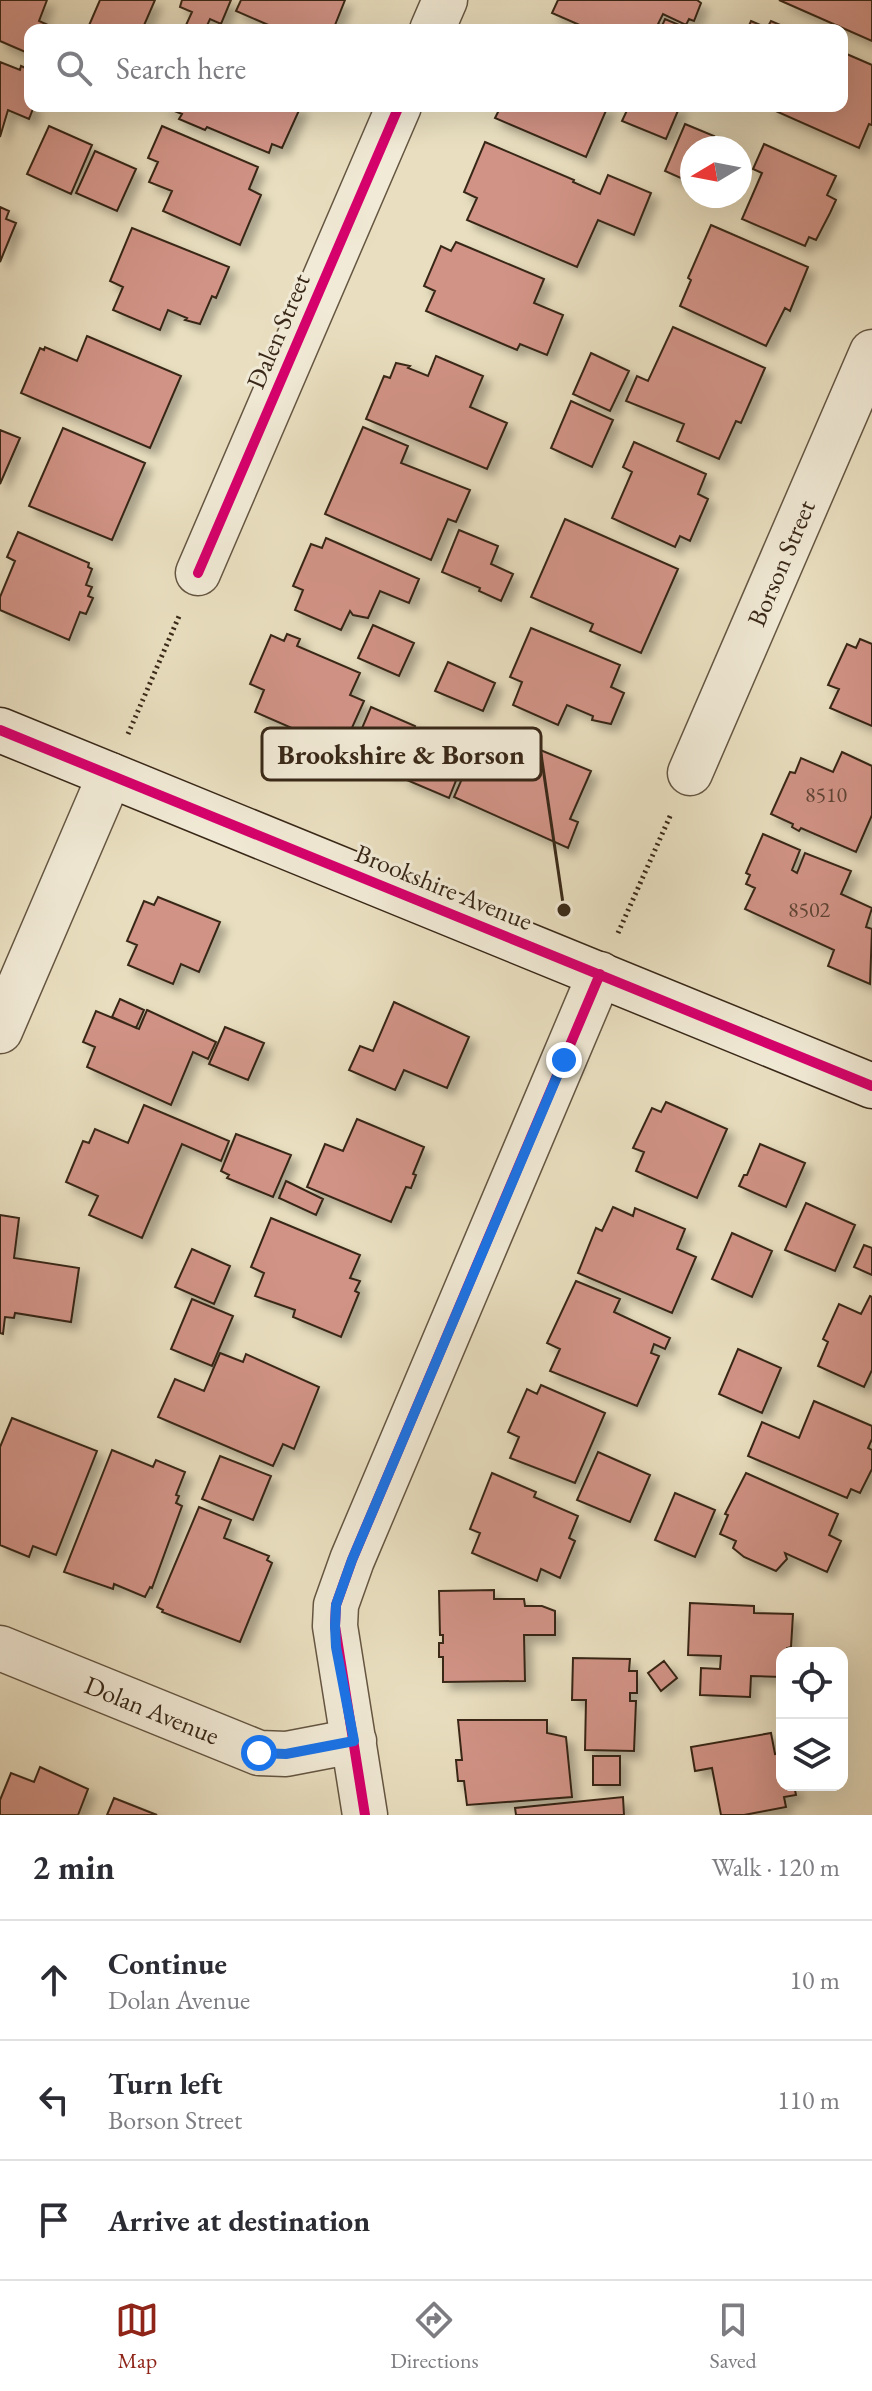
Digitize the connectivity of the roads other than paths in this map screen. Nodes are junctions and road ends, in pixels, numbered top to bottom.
1 (445, 0) edge
2 (435, 24) edge
3 (396, 112) edge
4 (872, 352) edge
5 (198, 573) road end
6 (0, 730) edge
7 (690, 773) road end
8 (110, 775) junction
9 (600, 974) junction
10 (0, 1031) edge
11 (872, 1086) edge
12 (0, 1648) edge
13 (354, 1741) junction
14 (365, 1815) edge

1 - 2 street
3 - 5 street, Dalen Street
4 - 7 street, Borson Street
6 - 8 street, Brookshire Avenue
8 - 9 street, Brookshire Avenue
8 - 10 street
9 - 11 street, Brookshire Avenue
9 - 13 street
12 - 13 street, Dolan Avenue
13 - 14 street

